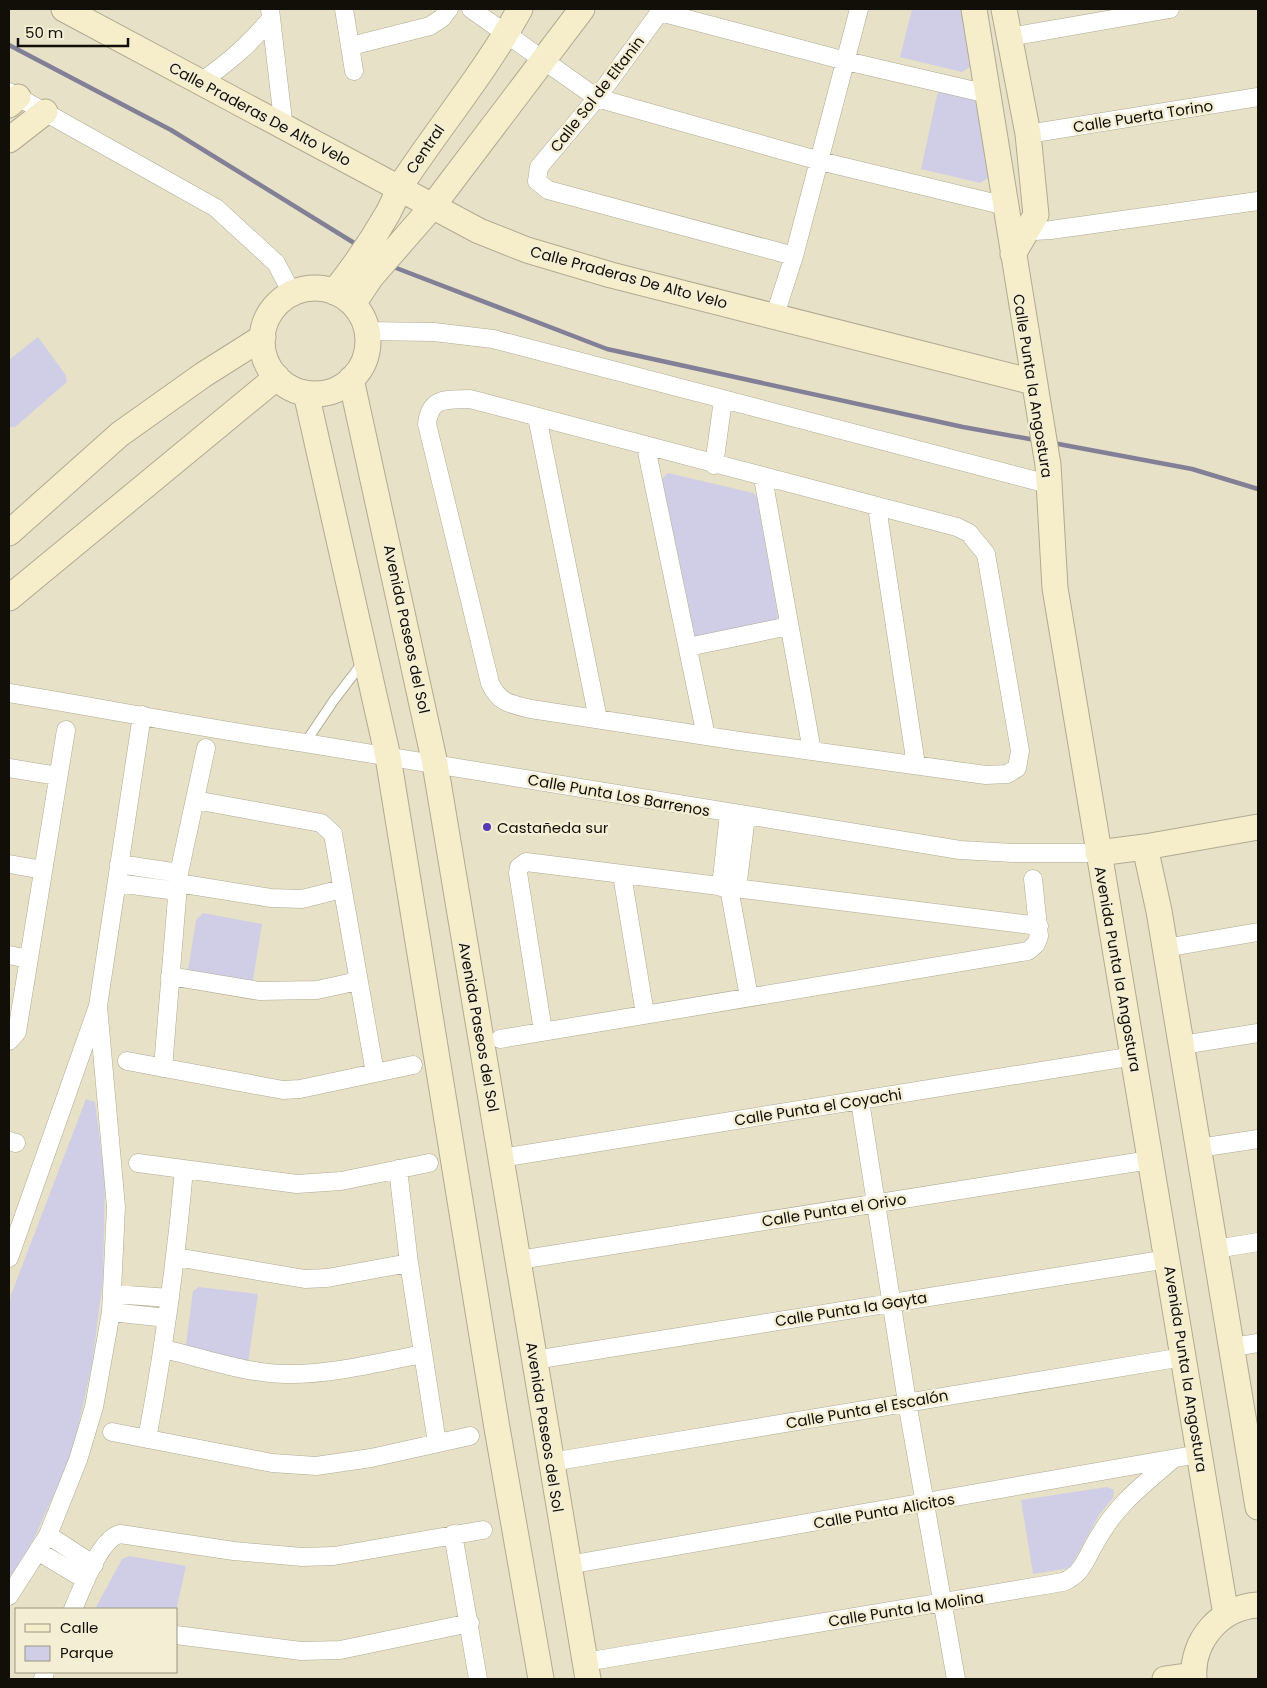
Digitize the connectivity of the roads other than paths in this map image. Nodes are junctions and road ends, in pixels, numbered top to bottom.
1 (64, 9) edge
2 (344, 9) edge
3 (449, 9) edge
4 (471, 9) edge
5 (520, 9) edge
6 (582, 9) edge
7 (859, 9) edge
8 (974, 9) edge
9 (1004, 9) edge
10 (1170, 9) edge
11 (661, 10) edge
12 (270, 13) edge
13 (506, 33) junction
14 (1009, 37) junction
15 (351, 46) junction
16 (546, 60) junction
17 (846, 61) junction
18 (354, 71) dead end
19 (202, 82) junction
20 (988, 94) junction
21 (1258, 97) edge
22 (12, 98) edge
23 (597, 98) junction
24 (45, 112) junction
25 (284, 129) junction
26 (1028, 134) junction
27 (9, 140) edge
28 (820, 161) junction
29 (400, 188) junction
30 (1258, 201) edge
31 (1006, 206) junction
32 (424, 215) junction
33 (1021, 233) junction
34 (794, 256) junction
35 (362, 274) junction
36 (292, 293) junction
37 (343, 298) junction
38 (776, 315) junction
39 (367, 330) junction
40 (263, 337) junction
41 (277, 377) junction
42 (351, 379) junction
43 (306, 393) junction
44 (1036, 393) junction
45 (723, 400) junction
46 (537, 417) junction
47 (646, 447) junction
48 (714, 465) junction
49 (1048, 475) junction
50 (763, 478) junction
51 (877, 507) junction
52 (9, 533) edge
53 (9, 598) edge
54 (789, 626) junction
55 (688, 647) junction
56 (366, 658) junction
57 (9, 693) edge
58 (142, 715) junction
59 (598, 719) junction
60 (66, 730) dead end
61 (706, 736) junction
62 (305, 743) junction
63 (206, 748) dead end
64 (812, 751) junction
65 (388, 757) junction
66 (435, 764) junction
67 (916, 765) junction
68 (9, 768) edge
69 (58, 776) junction
70 (195, 800) junction
71 (738, 815) junction
72 (1258, 827) edge
73 (1145, 847) junction
74 (1098, 853) junction
75 (9, 864) edge
76 (119, 864) junction
77 (43, 870) junction
78 (622, 874) junction
79 (1033, 879) dead end
80 (178, 882) junction
81 (117, 883) junction
82 (729, 888) junction
83 (342, 889) junction
84 (1039, 926) junction
85 (1258, 932) edge
86 (1165, 948) junction
87 (9, 955) edge
88 (28, 958) junction
89 (170, 976) junction
90 (358, 981) junction
91 (748, 997) junction
92 (98, 1006) junction
93 (645, 1014) junction
94 (543, 1032) junction
95 (1258, 1033) edge
96 (500, 1039) dead end
97 (9, 1041) edge
98 (1182, 1045) junction
99 (1134, 1056) junction
100 (127, 1061) dead end
101 (413, 1065) dead end
102 (163, 1068) junction
103 (375, 1073) junction
104 (860, 1100) junction
105 (1258, 1139) edge
106 (1199, 1148) junction
107 (501, 1158) junction
108 (1150, 1160) junction
109 (429, 1163) dead end
110 (138, 1164) dead end
111 (398, 1169) junction
112 (184, 1170) junction
113 (876, 1203) junction
114 (1258, 1242) edge
115 (1216, 1249) junction
116 (176, 1257) junction
117 (9, 1258) edge
118 (1168, 1259) junction
119 (519, 1260) junction
120 (409, 1263) junction
121 (113, 1294) junction
122 (170, 1298) junction
123 (890, 1302) junction
124 (111, 1312) junction
125 (167, 1318) junction
126 (1258, 1343) edge
127 (1233, 1347) junction
128 (164, 1349) junction
129 (423, 1354) junction
130 (1183, 1357) junction
131 (534, 1360) junction
132 (907, 1402) junction
133 (112, 1432) dead end
134 (470, 1436) dead end
135 (147, 1439) junction
136 (437, 1443) junction
137 (1254, 1449) edge
138 (1199, 1454) junction
139 (1172, 1460) junction
140 (551, 1462) junction
141 (924, 1504) junction
142 (1258, 1507) edge
143 (483, 1530) dead end
144 (453, 1534) junction
145 (48, 1535) junction
146 (39, 1552) junction
147 (568, 1565) junction
148 (90, 1573) junction
149 (9, 1596) edge
150 (943, 1603) junction
151 (1258, 1605) edge
152 (74, 1608) edge
153 (1226, 1615) junction
154 (470, 1623) junction
155 (178, 1635) edge
156 (586, 1670) edge
157 (1193, 1677) edge
158 (478, 1679) edge
159 (541, 1679) edge
160 (956, 1679) edge
161 (1165, 1679) edge

1 - 19 street, Calle Praderas De Alto Velo
2 - 15 street
3 - 15 street
4 - 13 street
5 - 13 street, Central
6 - 16 street
7 - 17 street
8 - 20 street, Calle Punta la Angostura
9 - 14 street, Calle Punta la Angostura
10 - 14 street
11 - 17 street
11 - 23 street, Calle Sol de Eltanin
12 - 19 street
12 - 25 street
13 - 16 street
13 - 29 street, Central
14 - 26 street, Calle Punta la Angostura
15 - 18 street
16 - 23 street
16 - 32 street
17 - 20 street
17 - 28 street
19 - 25 street, Calle Praderas De Alto Velo
20 - 31 street, Calle Punta la Angostura
21 - 26 street, Calle Puerta Torino
22 - 24 street
23 - 28 street
23 - 34 street, Calle Sol de Eltanin
24 - 27 street
24 - 36 street
25 - 29 street, Calle Praderas De Alto Velo
26 - 33 street, Calle Punta la Angostura
28 - 31 street
28 - 34 street
29 - 32 street, Calle Praderas De Alto Velo
29 - 35 street, Central
30 - 33 street
31 - 33 street, Calle Punta la Angostura
32 - 35 street
32 - 38 street, Calle Praderas De Alto Velo
33 - 44 street, Calle Punta la Angostura
34 - 38 street
35 - 37 street
36 - 37 street
36 - 40 street
37 - 39 street
38 - 44 street, Calle Praderas De Alto Velo
39 - 42 street
39 - 45 street
40 - 41 street
40 - 52 street
41 - 43 street
41 - 53 street
42 - 43 street
42 - 66 street, Avenida Paseos del Sol
43 - 56 street
44 - 49 street, Calle Punta la Angostura
45 - 48 street
45 - 49 street
46 - 47 street
46 - 59 street
46 - 59 street
47 - 48 street
47 - 55 street
48 - 50 street
49 - 74 street, Calle Punta la Angostura
50 - 51 street
50 - 54 street
51 - 67 street
51 - 67 street
54 - 55 street
54 - 64 street
55 - 61 street
56 - 62 lane
56 - 65 street
57 - 58 street, Calle Punta Los Barrenos
58 - 62 street, Calle Punta Los Barrenos
58 - 76 street
59 - 61 street
60 - 69 street
61 - 64 street
62 - 65 street, Calle Punta Los Barrenos
63 - 70 street
64 - 67 street
65 - 66 street, Calle Punta Los Barrenos
65 - 159 street
66 - 71 street, Calle Punta Los Barrenos
66 - 107 street, Avenida Paseos del Sol
68 - 69 street
69 - 77 street
70 - 80 street
70 - 83 street
71 - 74 street, Calle Punta Los Barrenos
71 - 82 street
72 - 73 street
73 - 74 street, Avenida Punta la Angostura
73 - 86 street
74 - 99 street, Avenida Punta la Angostura
75 - 77 street
76 - 80 street
76 - 81 street
77 - 88 street
78 - 82 street
78 - 93 street
78 - 94 street
79 - 84 street
80 - 81 street
80 - 83 street
80 - 89 street
81 - 92 street
82 - 84 street
82 - 91 street
83 - 90 street
84 - 91 street
85 - 86 street
86 - 98 street
87 - 88 street
88 - 97 street
89 - 90 street
89 - 102 street
90 - 103 street
91 - 93 street
92 - 117 street
92 - 121 street
93 - 94 street
94 - 96 street
95 - 98 street
98 - 106 street
99 - 104 street, Calle Punta el Coyachi
99 - 108 street, Avenida Punta la Angostura
100 - 102 street
101 - 103 street
102 - 103 street
104 - 107 street, Calle Punta el Coyachi
104 - 113 street
105 - 106 street
106 - 115 street
107 - 119 street, Avenida Paseos del Sol
108 - 113 street, Calle Punta el Orivo
108 - 118 street, Avenida Punta la Angostura
109 - 111 street
110 - 112 street
111 - 112 street
111 - 120 street
112 - 116 street
113 - 119 street, Calle Punta el Orivo
113 - 123 street
114 - 115 street
115 - 127 street
116 - 120 street
116 - 122 street
118 - 123 street, Calle Punta la Gayta
118 - 130 street, Avenida Punta la Angostura
119 - 131 street, Avenida Paseos del Sol
120 - 129 street
121 - 122 street
121 - 124 street
122 - 125 street
123 - 131 street, Calle Punta la Gayta
123 - 132 street
124 - 125 street
124 - 145 street
125 - 128 street
126 - 127 street
127 - 137 street
128 - 129 street
128 - 135 street
129 - 136 street
130 - 132 street, Calle Punta el Escalón
130 - 138 street, Avenida Punta la Angostura
131 - 140 street, Avenida Paseos del Sol
132 - 140 street, Calle Punta el Escalón
132 - 141 street
133 - 135 street
134 - 136 street
135 - 136 street
137 - 142 street
138 - 139 street, Calle Punta Alicitos
138 - 153 street, Avenida Punta la Angostura
139 - 141 street, Calle Punta Alicitos
139 - 150 street, Calle Punta la Molina
140 - 147 street, Avenida Paseos del Sol
141 - 147 street, Calle Punta Alicitos
141 - 150 street
143 - 144 street
144 - 148 street
144 - 154 street
145 - 146 street
145 - 148 street
146 - 148 street
146 - 149 street
147 - 156 street, Avenida Paseos del Sol
148 - 152 street
150 - 156 street, Calle Punta la Molina
150 - 160 street
151 - 153 street
153 - 157 street
154 - 155 street
154 - 158 street
157 - 161 street

